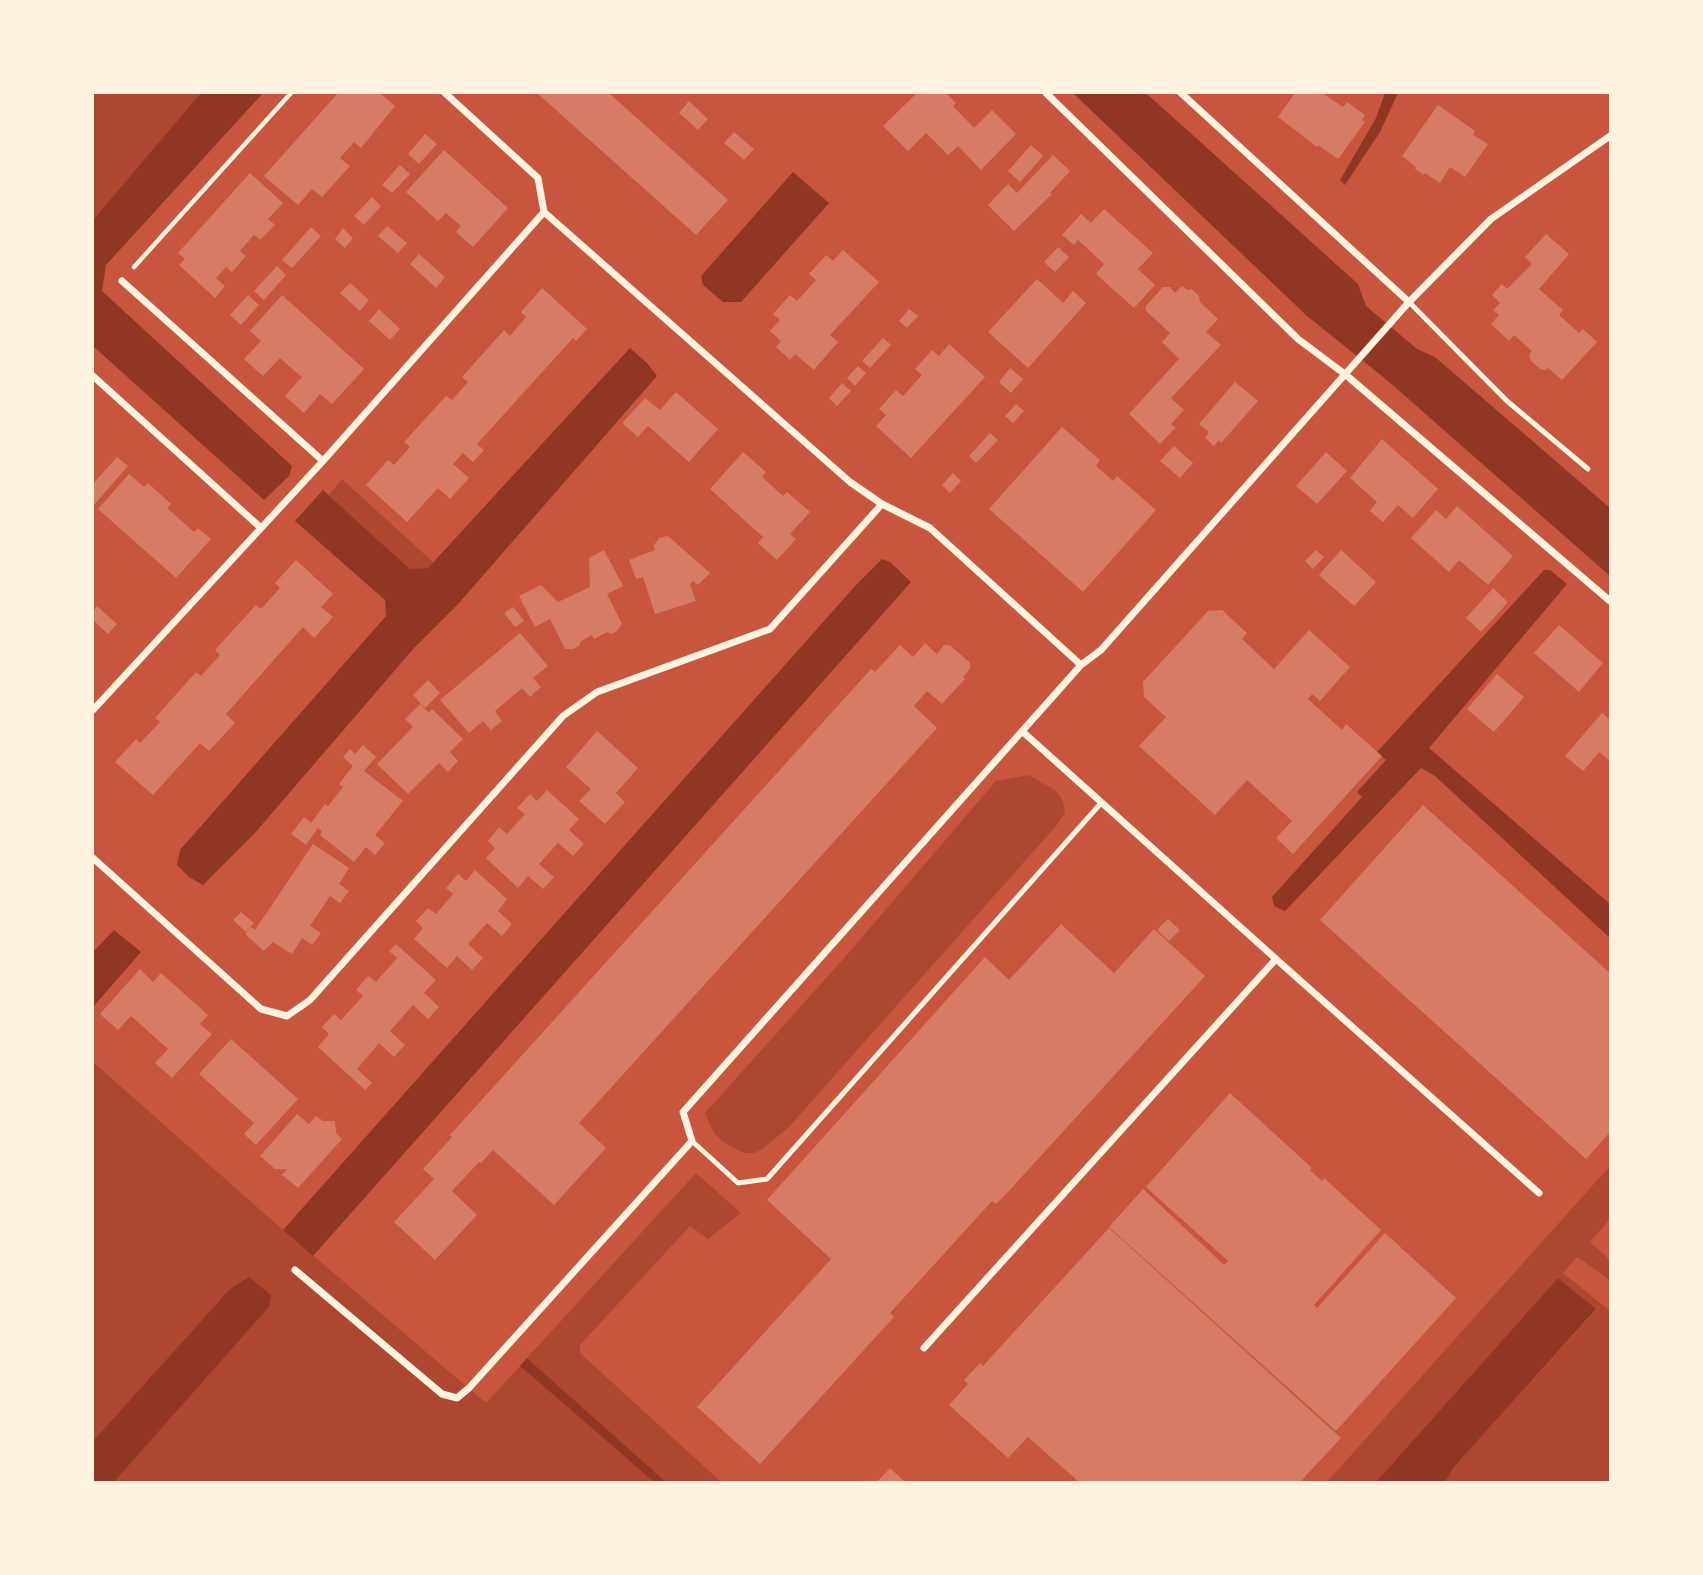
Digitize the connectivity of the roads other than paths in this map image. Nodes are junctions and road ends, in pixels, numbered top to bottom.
1 (445, 93) edge
2 (1046, 93) edge
3 (1181, 93) edge
4 (1610, 136) edge
5 (544, 212) junction
6 (122, 281) road end
7 (1409, 302) junction
8 (1346, 375) junction
9 (93, 376) edge
10 (323, 461) junction
11 (1588, 469) dead end
12 (882, 504) junction
13 (261, 528) junction
14 (1610, 601) edge
15 (1081, 665) junction
16 (93, 710) edge
17 (1023, 732) junction
18 (1102, 802) junction
19 (93, 858) edge
20 (1276, 959) junction
21 (692, 1141) junction
22 (1539, 1194) dead end
23 (295, 1270) dead end
24 (924, 1348) dead end

1 - 5 street
2 - 8 street
3 - 7 street
4 - 7 street
5 - 10 street
5 - 12 street
6 - 10 street
7 - 8 street
7 - 11 lane
8 - 14 street
8 - 15 street
9 - 13 street
10 - 13 street
12 - 15 street
12 - 19 street
13 - 16 street
15 - 17 street
17 - 18 street
17 - 21 street
18 - 20 street
18 - 21 lane
20 - 22 street
20 - 24 street
21 - 23 street

